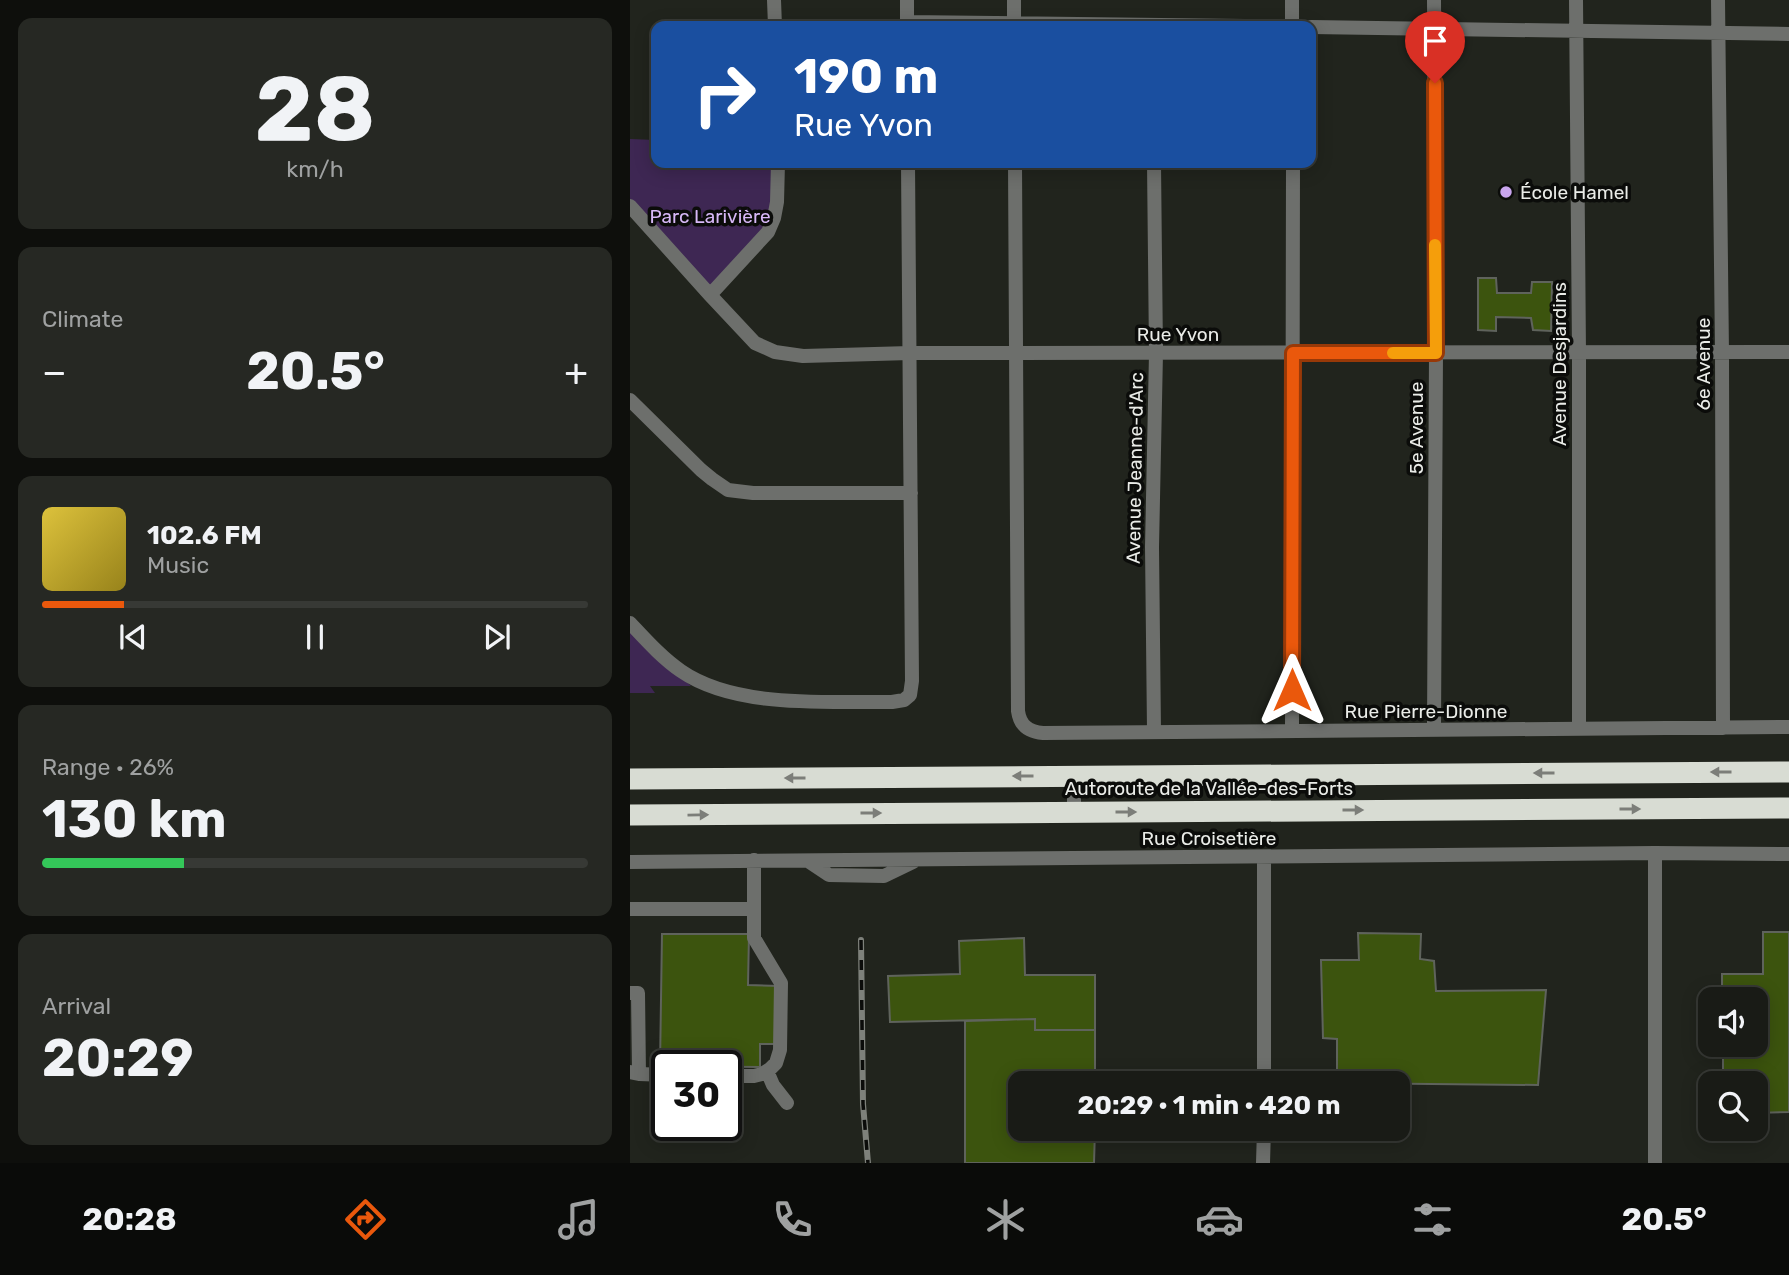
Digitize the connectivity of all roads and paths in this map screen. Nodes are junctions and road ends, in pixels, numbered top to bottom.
1 (774, 0) edge
2 (907, 0) edge
3 (1014, 0) edge
4 (1292, 0) edge
5 (1434, 0) edge
6 (1576, 0) edge
7 (1718, 0) edge
8 (775, 21) edge
9 (907, 21) edge
10 (1014, 21) edge
11 (1292, 21) edge
12 (1316, 27) edge
13 (1434, 29) junction
14 (1576, 31) junction
15 (1718, 33) junction
16 (1789, 34) edge
17 (778, 168) edge
18 (908, 168) edge
19 (1015, 168) edge
20 (1154, 168) edge
21 (1293, 168) edge
22 (630, 206) edge
23 (710, 295) junction
24 (1789, 352) edge
25 (1017, 353) junction
26 (1156, 353) junction
27 (1293, 353) junction
28 (1436, 353) junction
29 (1579, 353) junction
30 (1722, 353) junction
31 (910, 354) junction
32 (630, 400) edge
33 (911, 493) junction
34 (630, 623) edge
35 (1789, 727) edge
36 (1723, 728) junction
37 (1579, 729) junction
38 (1292, 730) junction
39 (1434, 730) junction
40 (1153, 732) junction
41 (1789, 772) edge
42 (1074, 776) junction
43 (630, 779) edge
44 (1789, 808) edge
45 (1074, 812) junction
46 (630, 815) edge
47 (1655, 853) junction
48 (1789, 854) edge
49 (1264, 857) junction
50 (754, 860) junction
51 (630, 862) edge
52 (630, 909) edge
53 (754, 909) junction
54 (630, 993) edge
55 (767, 1071) junction
56 (1264, 1071) edge
57 (634, 1073) edge
58 (742, 1076) edge
59 (787, 1103) dead end
60 (1264, 1141) edge
61 (1264, 1163) edge
62 (1655, 1163) edge

1 - 8 street
2 - 9 street
3 - 10 street
4 - 11 street
5 - 13 street, 5e Avenue
6 - 14 street, Avenue Desjardins
7 - 15 street, 6e Avenue
12 - 13 street
13 - 14 street
13 - 28 street, 5e Avenue
14 - 15 street
14 - 29 street, Avenue Desjardins
15 - 16 street
15 - 30 street, 6e Avenue
17 - 23 street
18 - 31 street
19 - 25 street
20 - 26 street, Avenue Jeanne-d'Arc
21 - 27 street
22 - 23 street, Rue Yvon
23 - 31 street, Rue Yvon
24 - 30 street, Rue Yvon
25 - 26 street, Rue Yvon
25 - 31 street, Rue Yvon
25 - 40 street, Rue Pierre-Dionne
26 - 27 street, Rue Yvon
26 - 40 street, Avenue Jeanne-d'Arc
27 - 28 street, Rue Yvon
27 - 38 street
28 - 29 street, Rue Yvon
28 - 39 street, 5e Avenue
29 - 30 street, Rue Yvon
29 - 37 street, Avenue Desjardins
30 - 36 street, 6e Avenue
31 - 33 street
32 - 33 street
33 - 34 street
35 - 36 street, Rue Pierre-Dionne
36 - 37 street, Rue Pierre-Dionne
37 - 39 street, Rue Pierre-Dionne
38 - 39 street, Rue Pierre-Dionne
38 - 40 street, Rue Pierre-Dionne
41 -> 42 highway, Autoroute de la Vallée-des-Forts
42 -> 43 highway, Autoroute de la Vallée-des-Forts
42 - 45 street
45 -> 44 highway, Autoroute de la Vallée-des-Forts
46 -> 45 highway, Autoroute de la Vallée-des-Forts
47 - 48 street, Rue Croisetière
47 - 49 street, Rue Croisetière
47 - 62 street
49 - 50 street, Rue Croisetière
49 - 56 street
50 - 51 street, Rue Croisetière
50 - 53 street
52 - 53 street
53 - 55 street
54 - 57 street
55 - 58 street
55 - 59 street
60 - 61 street

